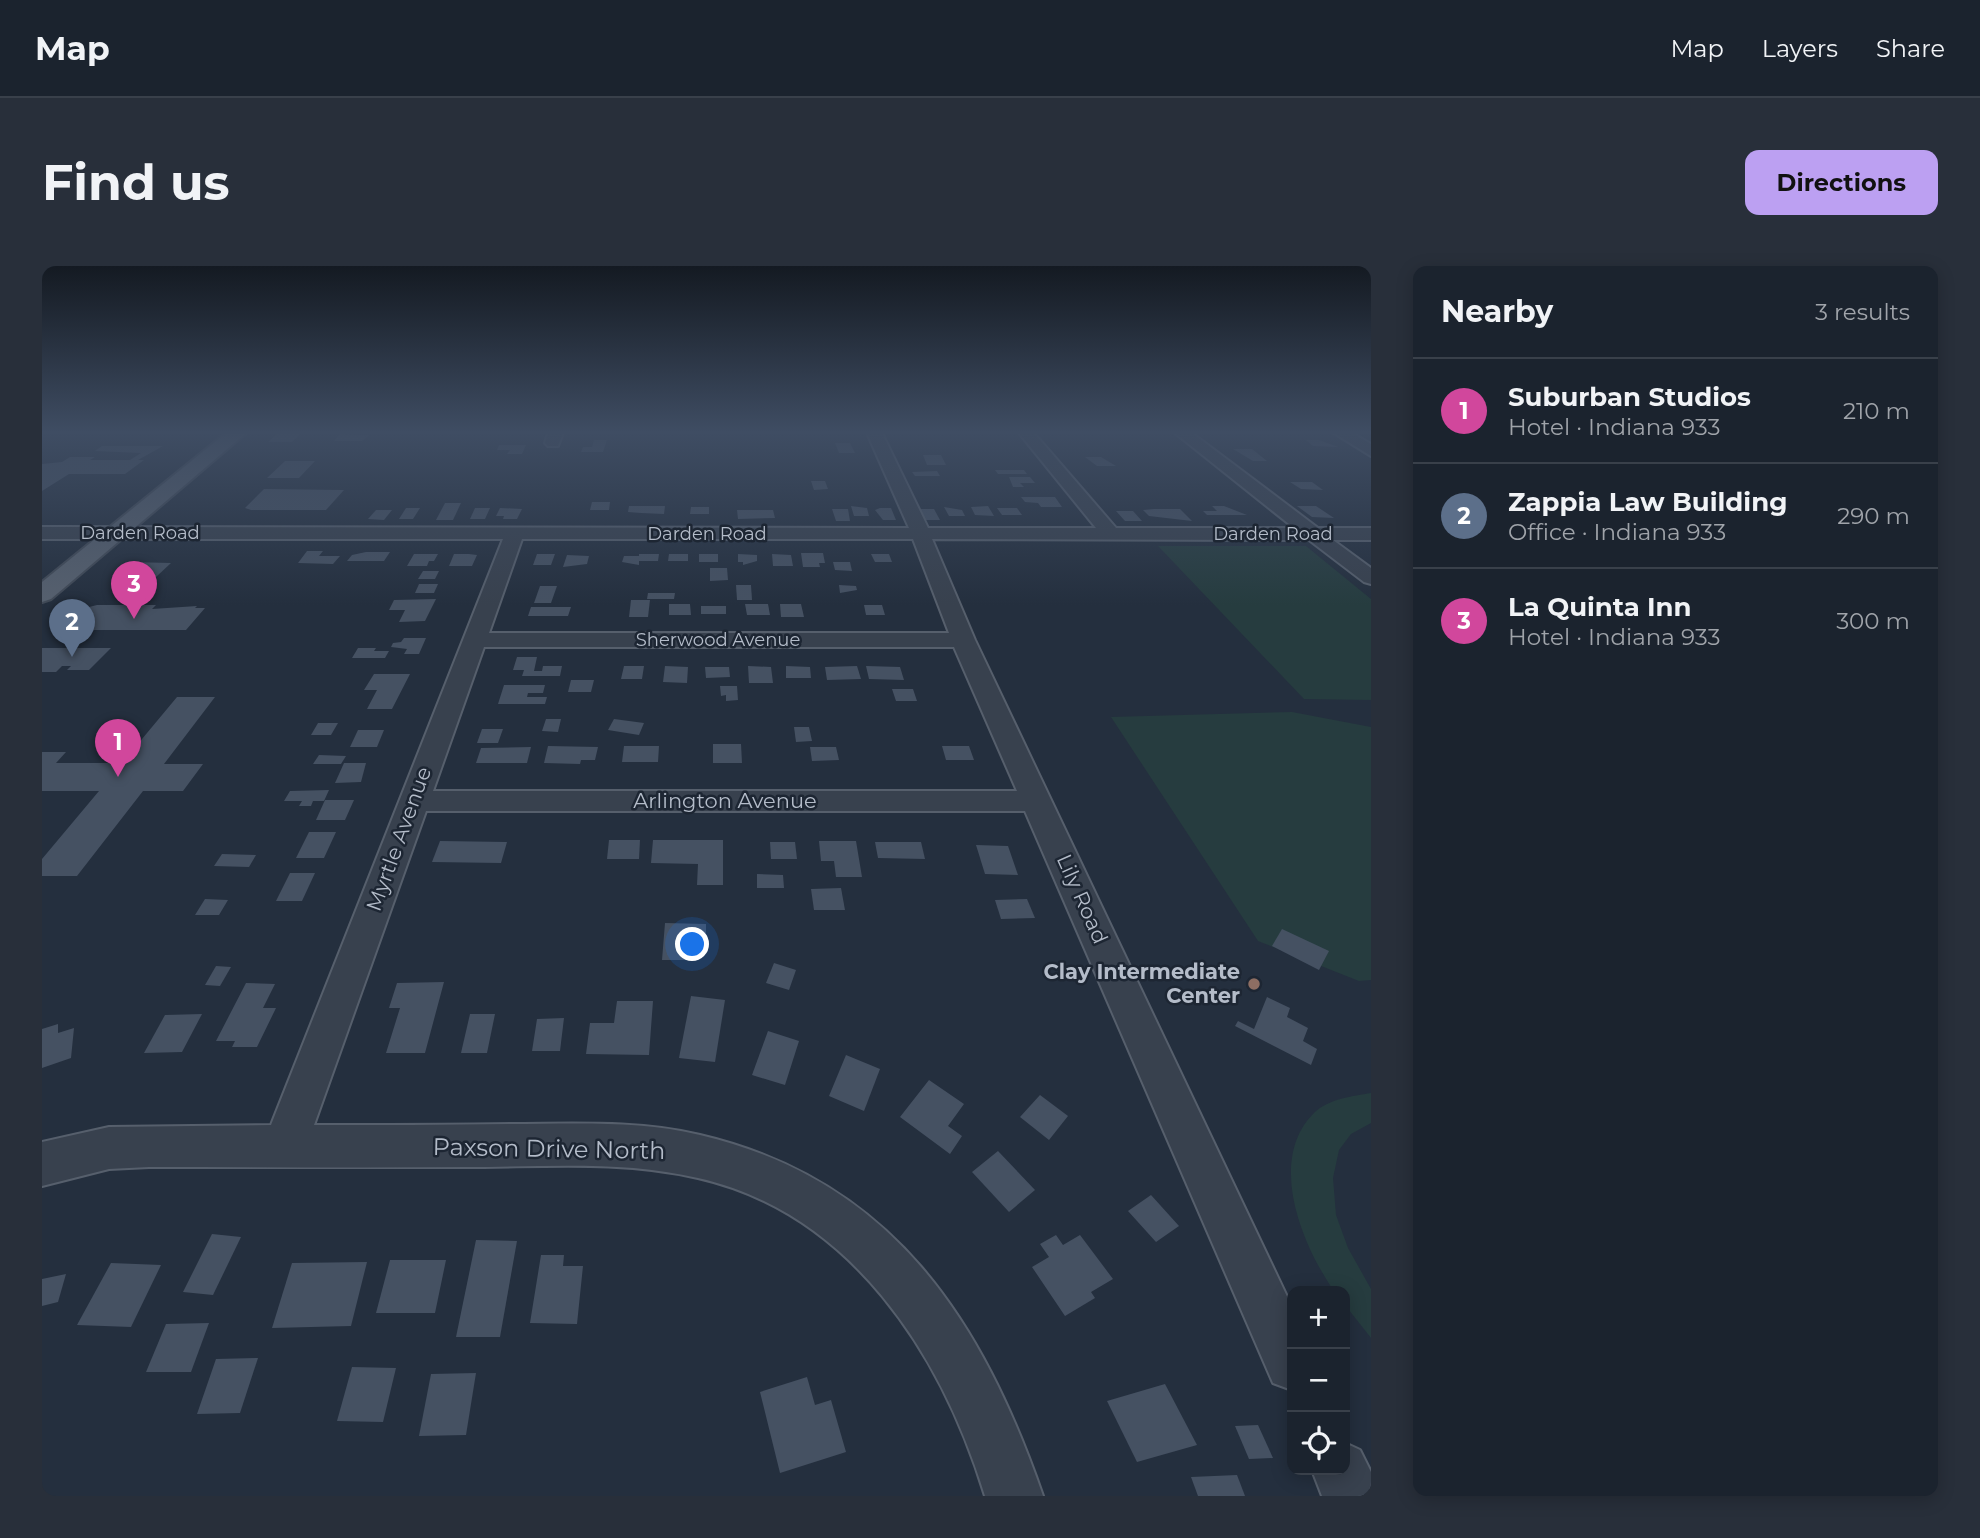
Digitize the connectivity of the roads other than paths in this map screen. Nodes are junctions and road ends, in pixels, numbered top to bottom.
1 (168, 490) edge
2 (900, 490) edge
3 (1074, 490) edge
4 (1258, 490) edge
5 (42, 533) edge
6 (116, 533) junction
7 (515, 533) junction
8 (919, 534) junction
9 (1111, 534) junction
10 (1315, 534) junction
11 (1371, 534) edge
12 (1371, 578) edge
13 (42, 594) edge
14 (474, 640) junction
15 (963, 640) junction
16 (413, 801) junction
17 (1038, 801) junction
18 (285, 1146) junction
19 (63, 1158) edge
20 (1287, 1353) edge
21 (1342, 1475) edge
22 (1014, 1494) edge
23 (1352, 1496) edge

1 - 6 main road
2 - 8 street, Lily Road
3 - 9 street
4 - 10 street
5 - 6 street, Darden Road
6 - 7 street, Darden Road
6 - 13 main road
7 - 8 street, Darden Road
7 - 14 street, Myrtle Avenue
8 - 9 street, Darden Road
8 - 15 street, Lily Road
9 - 10 street, Darden Road
10 - 11 street, Darden Road
10 - 12 street
14 - 15 street, Sherwood Avenue
14 - 16 street, Myrtle Avenue
15 - 17 street, Lily Road
16 - 17 street, Arlington Avenue
16 - 18 street, Myrtle Avenue
17 - 20 street, Lily Road
18 - 19 street, Paxson Drive North
18 - 22 street, Paxson Drive North
21 - 23 street

